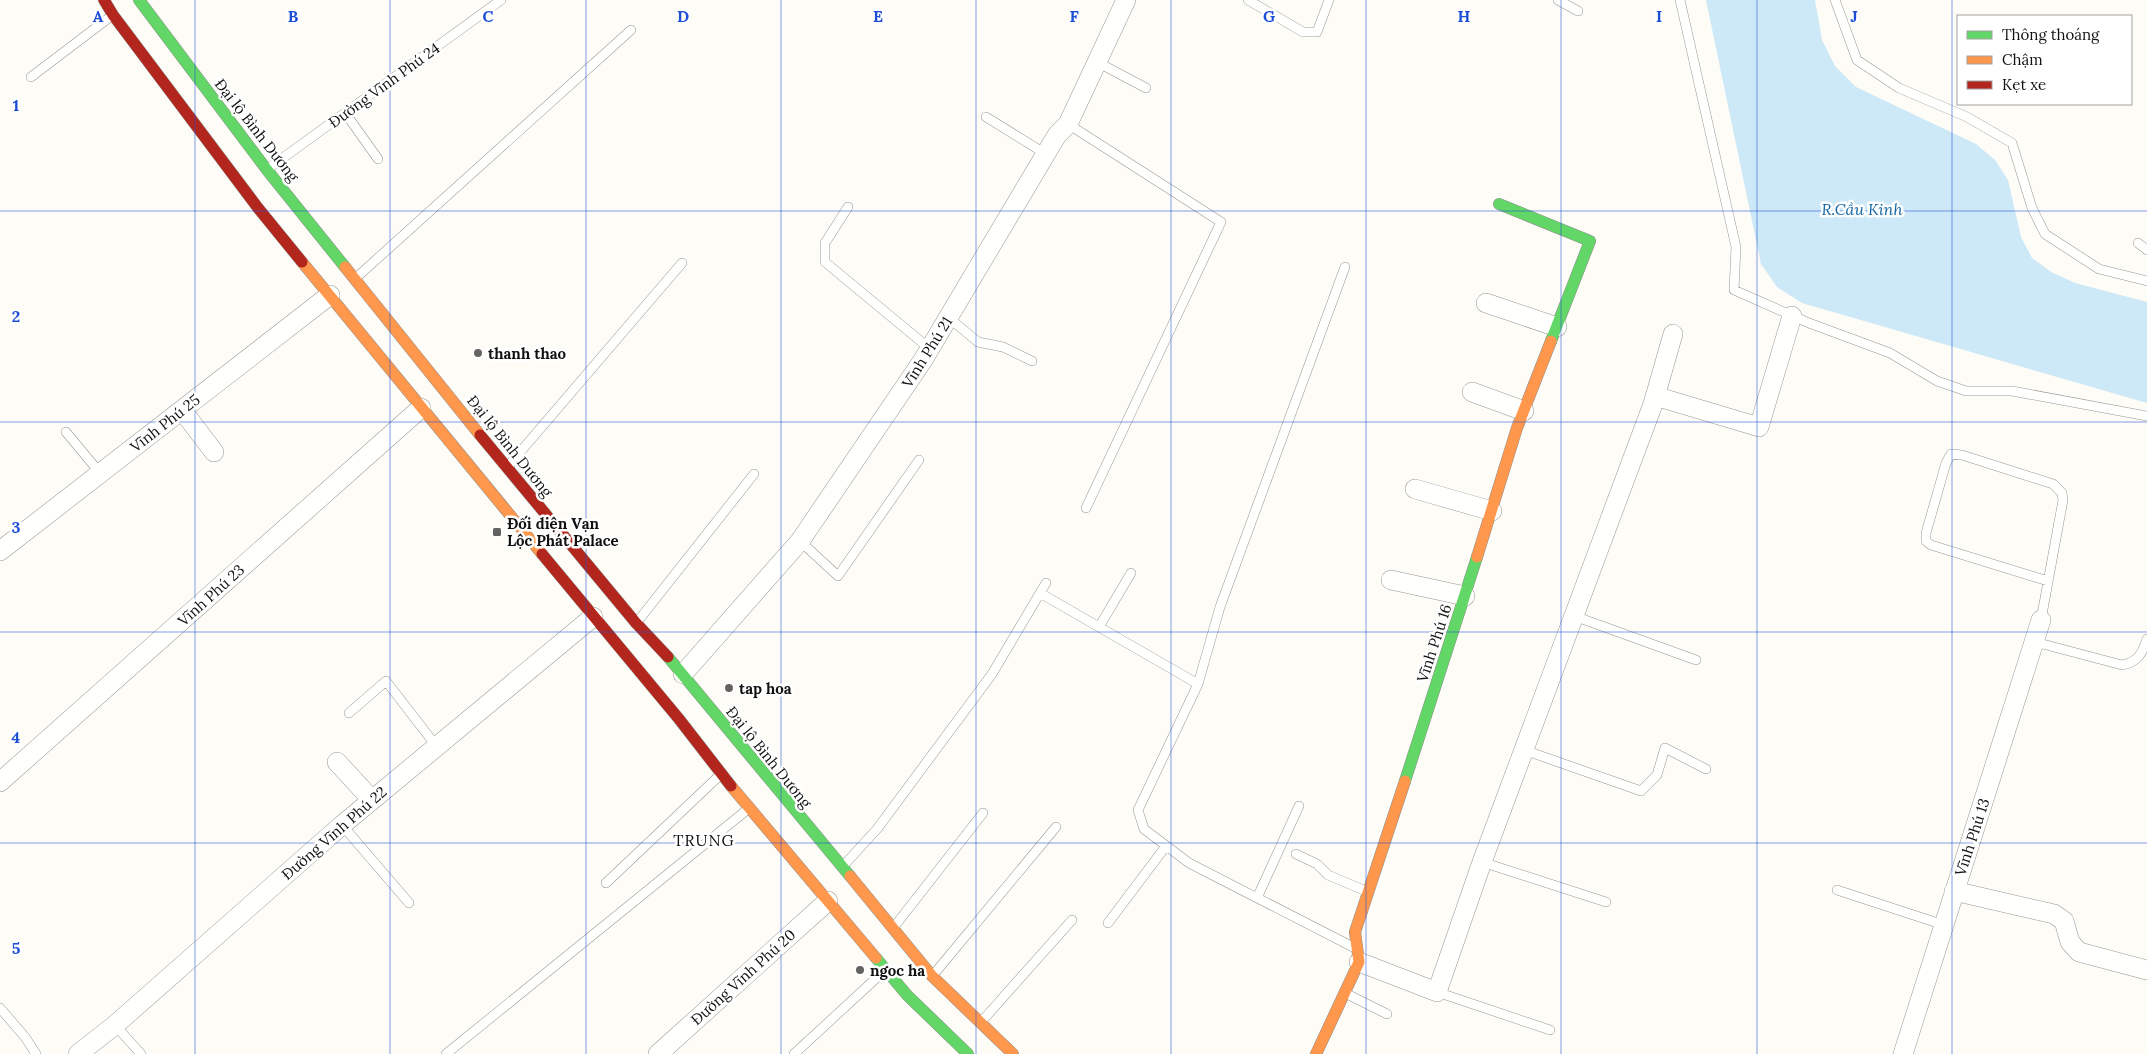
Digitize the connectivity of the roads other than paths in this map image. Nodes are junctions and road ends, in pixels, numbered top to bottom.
1 (104, 0) edge
2 (139, 0) edge
3 (502, 0) edge
4 (1126, 0) edge
5 (1248, 0) edge
6 (1328, 0) edge
7 (1558, 0) edge
8 (1680, 0) edge
9 (1835, 0) edge
10 (1578, 11) dead end
11 (113, 16) junction
12 (631, 30) dead end
13 (1097, 62) junction
14 (31, 77) dead end
15 (1146, 88) dead end
16 (346, 114) junction
17 (986, 117) dead end
18 (1068, 124) junction
19 (1046, 154) junction
20 (378, 159) dead end
21 (267, 170) junction
22 (1499, 204) dead end
23 (848, 207) dead end
24 (2138, 243) dead end
25 (2147, 250) edge
26 (682, 264) dead end
27 (1345, 267) dead end
28 (356, 278) junction
29 (2147, 280) edge
30 (330, 295) junction
31 (1486, 303) dead end
32 (1792, 316) junction
33 (949, 318) junction
34 (1556, 327) junction
35 (1673, 334) dead end
36 (930, 349) junction
37 (1032, 361) dead end
38 (1472, 392) dead end
39 (1655, 396) junction
40 (421, 408) junction
41 (182, 410) junction
42 (1524, 411) junction
43 (2147, 416) edge
44 (66, 432) dead end
45 (214, 452) dead end
46 (919, 460) dead end
47 (507, 467) junction
48 (100, 473) junction
49 (754, 474) dead end
50 (1416, 489) dead end
51 (1086, 508) dead end
52 (1492, 511) junction
53 (800, 541) junction
54 (0, 550) edge
55 (1131, 573) dead end
56 (1391, 580) dead end
57 (2048, 581) junction
58 (1046, 582) dead end
59 (1040, 593) junction
60 (1465, 596) junction
61 (593, 616) junction
62 (1574, 616) junction
63 (2041, 620) joint
64 (636, 623) junction
65 (1099, 627) junction
66 (2147, 639) edge
67 (2036, 642) junction
68 (1696, 660) dead end
69 (1198, 684) junction
70 (671, 687) junction
71 (349, 713) dead end
72 (436, 747) junction
73 (1524, 750) junction
74 (337, 762) dead end
75 (1706, 769) dead end
76 (720, 774) junction
77 (2, 775) edge
78 (372, 800) junction
79 (1299, 806) dead end
80 (750, 808) junction
81 (983, 813) dead end
82 (342, 825) junction
83 (1056, 827) dead end
84 (1166, 846) junction
85 (1296, 854) dead end
86 (1482, 862) junction
87 (841, 868) junction
88 (606, 883) dead end
89 (1837, 890) dead end
90 (1954, 891) junction
91 (1368, 892) junction
92 (1257, 898) junction
93 (828, 901) junction
94 (1606, 902) dead end
95 (409, 903) dead end
96 (1072, 920) dead end
97 (1108, 923) dead end
98 (1944, 925) junction
99 (892, 929) junction
100 (1358, 956) junction
101 (886, 968) junction
102 (2147, 970) edge
103 (932, 976) junction
104 (1437, 992) junction
105 (1344, 993) junction
106 (0, 1008) edge
107 (1387, 1014) dead end
108 (980, 1023) junction
109 (115, 1025) junction
110 (1550, 1030) dead end
111 (36, 1054) edge
112 (78, 1054) edge
113 (141, 1054) edge
114 (446, 1054) edge
115 (658, 1054) edge
116 (794, 1054) edge
117 (968, 1054) edge
118 (1014, 1054) edge
119 (1316, 1054) edge
120 (1903, 1054) edge

1 - 11 main road, Đại lộ Bình Dương
2 - 21 main road, Đại lộ Bình Dương
3 - 16 lane, Đường Vĩnh Phú 24
4 - 13 street, Vĩnh Phú 21
5 - 6 lane
7 - 10 lane
8 - 32 lane
9 - 29 lane
11 - 14 lane
11 - 30 main road, Đại lộ Bình Dương
12 - 28 lane
13 - 15 lane
13 - 18 street, Vĩnh Phú 21
16 - 20 lane
16 - 21 lane, Đường Vĩnh Phú 24
17 - 19 lane
18 - 19 street, Vĩnh Phú 21
18 - 51 lane
19 - 33 street, Vĩnh Phú 21
21 - 28 main road, Đại lộ Bình Dương
22 - 34 main road, Vĩnh Phú 16
23 - 36 lane
24 - 25 lane
26 - 47 lane
27 - 69 lane
28 - 47 main road, Đại lộ Bình Dương
30 - 40 main road, Đại lộ Bình Dương
30 - 41 street, Vĩnh Phú 25
31 - 34 street
32 - 39 street
32 - 43 lane
33 - 36 street, Vĩnh Phú 21
33 - 37 lane
34 - 42 main road, Vĩnh Phú 16
35 - 39 street
36 - 53 street, Vĩnh Phú 21
38 - 42 street
39 - 62 street
40 - 61 main road, Đại lộ Bình Dương
40 - 77 street, Vĩnh Phú 23
41 - 45 street
41 - 48 street, Vĩnh Phú 25
42 - 52 main road, Vĩnh Phú 16
44 - 48 lane
46 - 53 lane
47 - 64 main road, Đại lộ Bình Dương
48 - 54 street, Vĩnh Phú 25
49 - 64 lane
50 - 52 street
52 - 60 main road, Vĩnh Phú 16
53 - 70 street, Vĩnh Phú 21
55 - 65 lane
56 - 60 street
57 - 57 lane
57 - 63 lane
58 - 59 lane
59 - 65 lane
59 - 87 lane
60 - 91 main road, Vĩnh Phú 16
61 - 70 main road, Đại lộ Bình Dương
61 - 72 street, Đường Vĩnh Phú 22
62 - 68 lane
62 - 73 street
63 - 67 street, Vĩnh Phú 13
64 - 70 main road, Đại lộ Bình Dương
65 - 69 lane
66 - 67 lane
67 - 90 street, Vĩnh Phú 13
69 - 84 lane
70 - 76 main road, Đại lộ Bình Dương
70 - 87 main road, Đại lộ Bình Dương
71 - 72 lane
72 - 78 street, Đường Vĩnh Phú 22
73 - 75 lane
73 - 86 street
74 - 78 street
76 - 80 main road, Đại lộ Bình Dương
76 - 88 lane
78 - 82 street, Đường Vĩnh Phú 22
79 - 92 lane
80 - 93 main road, Đại lộ Bình Dương
80 - 114 lane
81 - 99 lane
82 - 95 lane
82 - 109 street, Đường Vĩnh Phú 22
83 - 103 lane
84 - 92 lane
84 - 97 lane
85 - 91 lane
86 - 94 lane
86 - 104 street
87 - 99 main road, Đại lộ Bình Dương
89 - 98 lane
90 - 98 street, Vĩnh Phú 13
90 - 102 street
91 - 100 main road, Vĩnh Phú 16
92 - 100 lane
93 - 101 main road, Đại lộ Bình Dương
93 - 115 street, Đường Vĩnh Phú 20
96 - 108 lane
98 - 120 street, Vĩnh Phú 13
99 - 103 main road, Đại lộ Bình Dương
100 - 104 street
100 - 105 main road, Vĩnh Phú 16
101 - 116 lane
101 - 117 main road, Đại lộ Bình Dương
103 - 108 main road, Đại lộ Bình Dương
104 - 110 lane
105 - 107 lane
105 - 119 main road, Vĩnh Phú 16
106 - 111 lane
108 - 118 main road, Đại lộ Bình Dương
109 - 112 street, Đường Vĩnh Phú 22
109 - 113 lane

